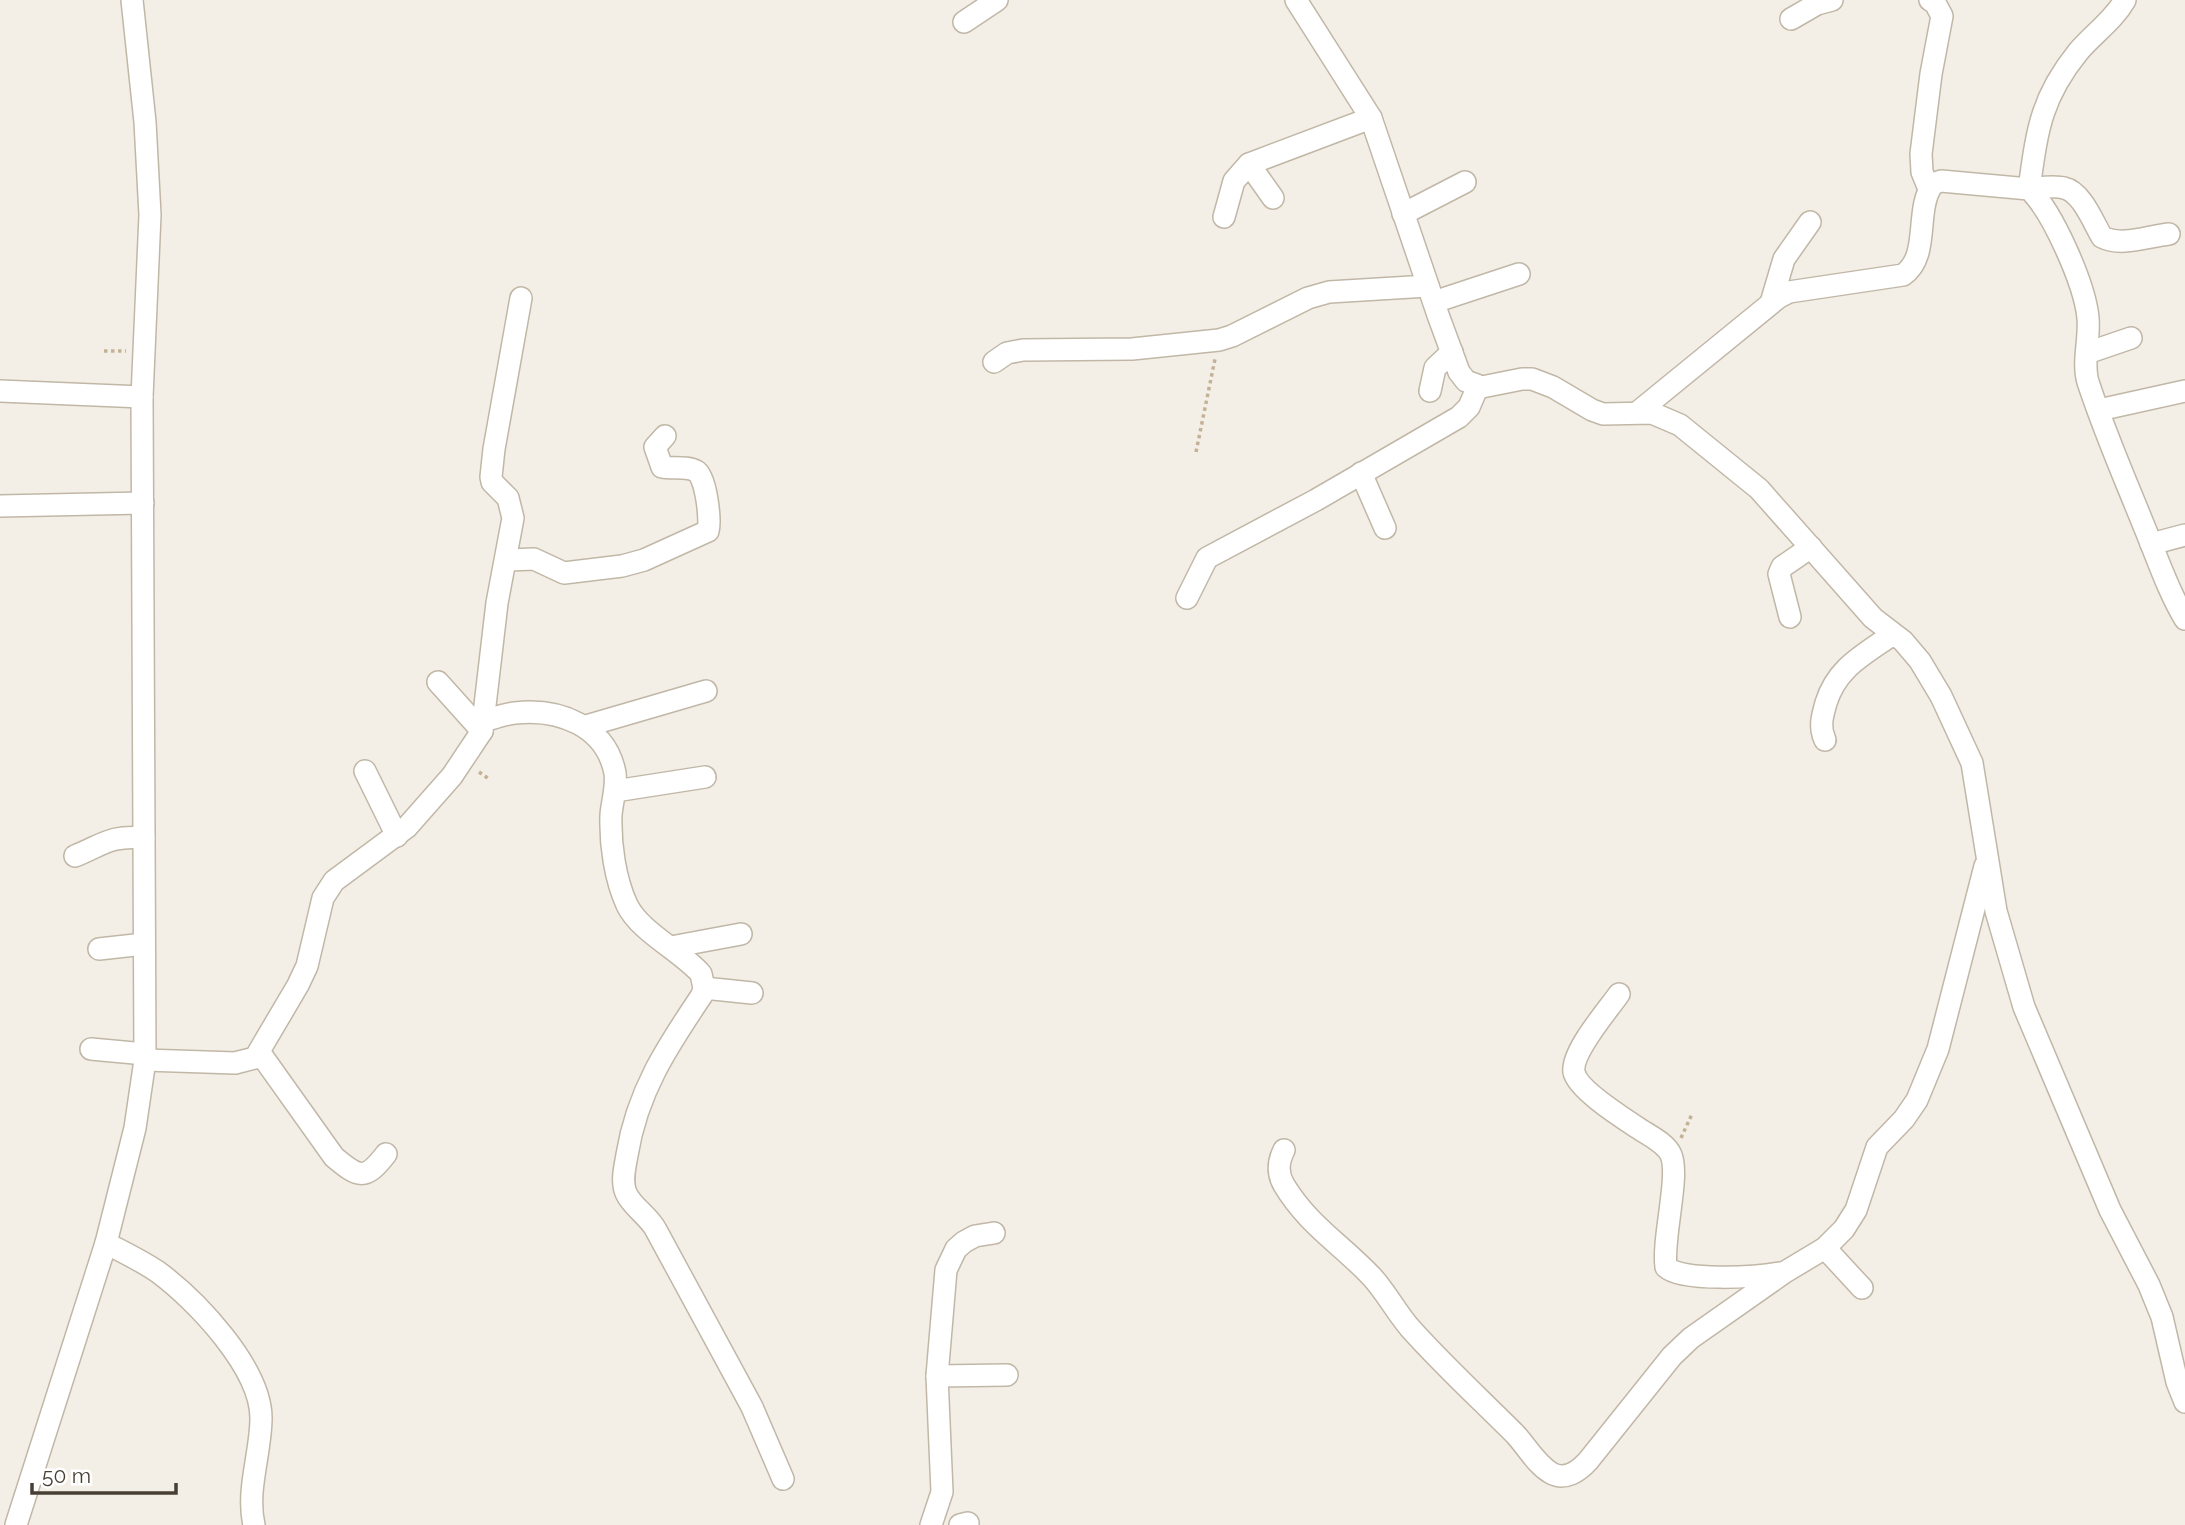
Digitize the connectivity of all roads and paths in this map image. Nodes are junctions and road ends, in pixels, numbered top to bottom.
1 (132, 0) edge
2 (997, 0) edge
3 (1296, 0) edge
4 (1832, 0) edge
5 (1930, 0) edge
6 (2125, 0) edge
7 (1791, 19) dead end
8 (964, 22) dead end
9 (1371, 118) junction
10 (1249, 164) junction
11 (1465, 182) dead end
12 (1929, 189) junction
13 (2029, 189) junction
14 (1273, 198) dead end
15 (1403, 214) junction
16 (1224, 217) dead end
17 (1810, 222) dead end
18 (2169, 233) dead end
19 (1519, 274) dead end
20 (1431, 294) junction
21 (521, 298) dead end
22 (1771, 303) junction
23 (2131, 338) dead end
24 (1219, 340) junction
25 (1452, 352) junction
26 (2087, 353) junction
27 (994, 362) dead end
28 (1478, 386) junction
29 (0, 391) edge
30 (1430, 391) dead end
31 (2185, 391) edge
32 (142, 397) junction
33 (2099, 410) junction
34 (1638, 412) junction
35 (665, 436) dead end
36 (1196, 452) dead end
37 (1361, 473) junction
38 (143, 503) junction
39 (0, 506) edge
40 (1385, 528) dead end
41 (2185, 535) edge
42 (2151, 544) junction
43 (1811, 547) junction
44 (506, 560) junction
45 (1187, 598) dead end
46 (1790, 617) dead end
47 (2185, 619) edge
48 (1893, 634) junction
49 (438, 682) dead end
50 (706, 691) dead end
51 (483, 726) junction
52 (586, 726) junction
53 (1825, 740) dead end
54 (365, 771) dead end
55 (705, 777) dead end
56 (615, 790) junction
57 (397, 836) junction
58 (144, 838) junction
59 (75, 856) dead end
60 (1987, 857) junction
61 (741, 934) dead end
62 (144, 944) junction
63 (671, 947) junction
64 (99, 948) dead end
65 (704, 988) junction
66 (752, 993) dead end
67 (1619, 993) dead end
68 (91, 1049) dead end
69 (260, 1053) junction
70 (145, 1057) junction
71 (1284, 1150) dead end
72 (386, 1154) dead end
73 (994, 1233) dead end
74 (106, 1243) junction
75 (1825, 1248) junction
76 (1785, 1272) junction
77 (1862, 1288) dead end
78 (1007, 1375) dead end
79 (937, 1376) junction
80 (2185, 1402) edge
81 (783, 1479) dead end
82 (16, 1525) edge
83 (254, 1525) edge
84 (931, 1525) edge

1 - 32 street
2 - 8 street
3 - 9 street
4 - 7 street
5 - 12 street
6 - 13 street
9 - 10 street
9 - 15 street
10 - 14 street
10 - 16 street
11 - 15 street
12 - 13 street
12 - 22 street
13 - 18 street
13 - 26 street
15 - 20 street
17 - 22 street
19 - 20 street
20 - 24 street
20 - 25 street
21 - 44 street
22 - 34 street
23 - 26 street
24 - 27 street
24 - 36 path
25 - 28 street
25 - 30 street
26 - 33 street
28 - 34 street
28 - 37 street
29 - 32 street
31 - 33 street
32 - 38 street
33 - 42 street
34 - 43 street
35 - 44 street
37 - 40 street
37 - 45 street
38 - 39 street
38 - 58 street
41 - 42 street
42 - 47 street
43 - 46 street
43 - 48 street
44 - 51 street
48 - 53 street
48 - 60 street
49 - 51 street
50 - 52 street
51 - 52 street
51 - 57 street
52 - 56 street
54 - 57 street
55 - 56 street
56 - 63 street
57 - 69 street
58 - 59 street
58 - 62 street
60 - 75 street
60 - 80 street
61 - 63 street
62 - 64 street
62 - 70 street
63 - 65 street
65 - 66 street
65 - 81 street
67 - 76 street
68 - 70 street
69 - 70 street
69 - 72 street
70 - 74 street
71 - 76 street
73 - 79 street
74 - 82 street
74 - 83 street
75 - 76 street
75 - 77 street
78 - 79 street
79 - 84 street

